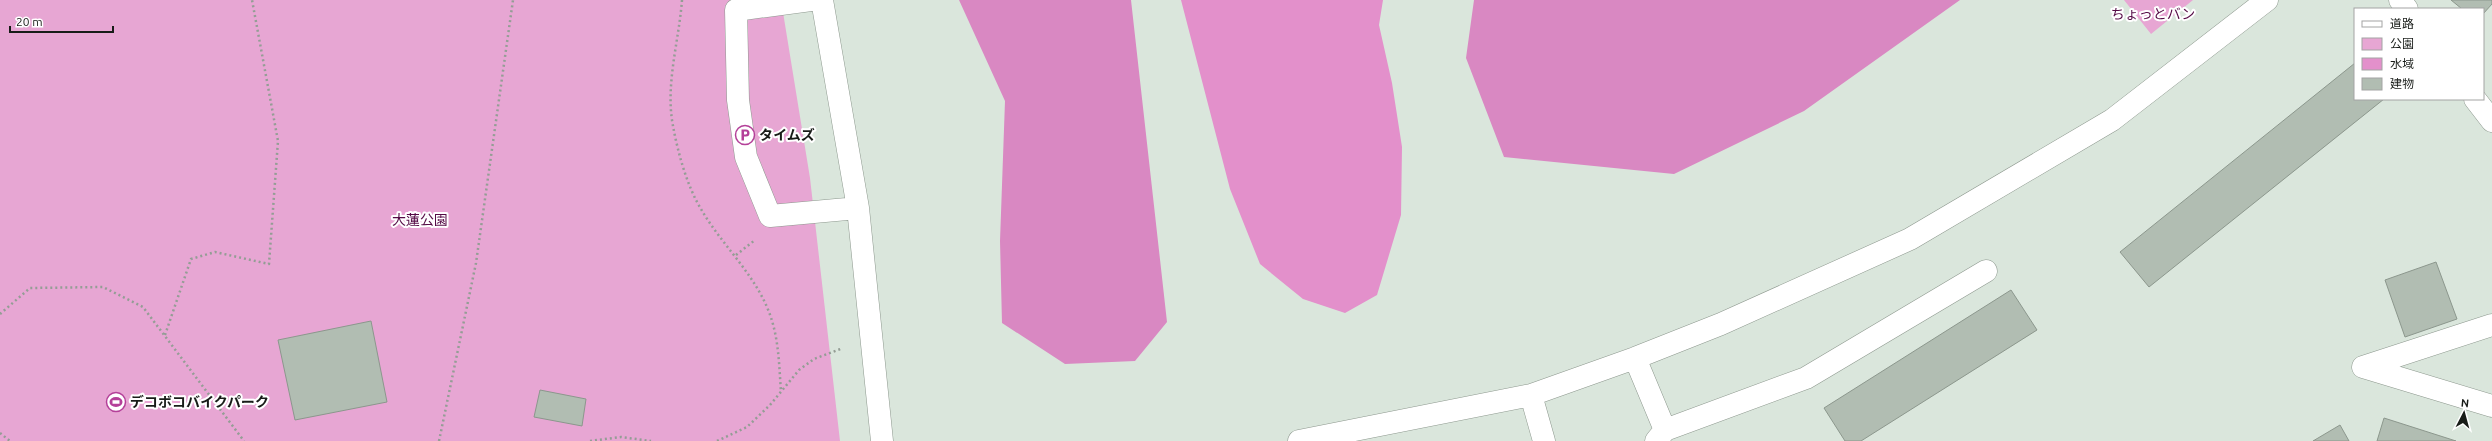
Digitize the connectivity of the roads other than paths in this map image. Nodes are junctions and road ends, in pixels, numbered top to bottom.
1 (811, 0) edge
2 (822, 0) edge
3 (2267, 0) edge
4 (2400, 0) edge
5 (2406, 8) edge
6 (2477, 100) edge
7 (2492, 121) edge
8 (858, 208) junction
9 (1986, 271) dead end
10 (2492, 325) edge
11 (1635, 358) junction
12 (1531, 395) junction
13 (2492, 406) edge
14 (1660, 436) edge
15 (882, 441) edge
16 (1299, 441) edge
17 (1544, 441) edge

1 - 8 street
2 - 8 street
3 - 11 street
4 - 5 street
6 - 7 street
8 - 15 street
9 - 14 street
10 - 13 street
11 - 12 street
11 - 14 street
12 - 16 street
12 - 17 street

